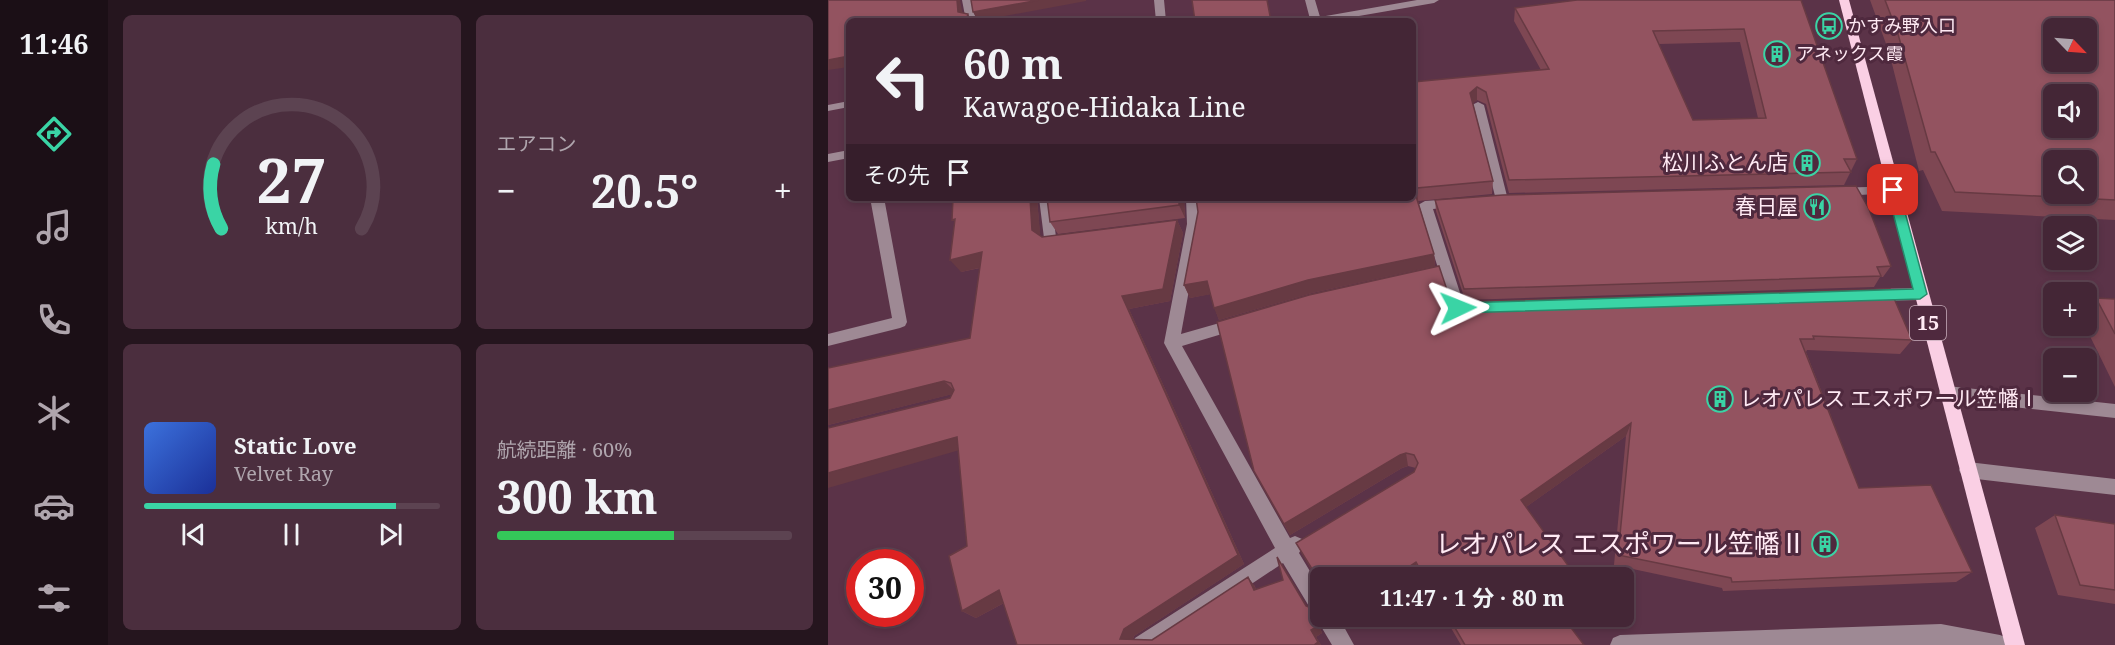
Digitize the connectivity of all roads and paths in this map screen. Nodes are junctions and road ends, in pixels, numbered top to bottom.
1 (967, 0) edge
2 (1159, 0) edge
3 (1310, 0) edge
4 (1434, 0) edge
5 (1844, 0) edge
6 (970, 18) edge
7 (1161, 18) edge
8 (1314, 18) edge
9 (1332, 18) edge
10 (846, 105) edge
11 (1478, 105) edge
12 (828, 108) edge
13 (846, 155) edge
14 (828, 158) edge
15 (1893, 190) junction
16 (1820, 192) edge
17 (1502, 200) edge
18 (878, 201) edge
19 (1045, 201) edge
20 (1192, 201) edge
21 (1469, 202) edge
22 (1072, 240) edge
23 (1446, 272) junction
24 (1412, 279) edge
25 (1920, 294) junction
26 (1856, 295) edge
27 (1482, 307) edge
28 (1248, 321) edge
29 (828, 340) edge
30 (1172, 343) junction
31 (1947, 393) junction
32 (2115, 411) edge
33 (1968, 470) junction
34 (2115, 487) edge
35 (1307, 538) edge
36 (1286, 550) junction
37 (1310, 590) edge
38 (1333, 627) edge
39 (1142, 645) edge
40 (1344, 645) edge
41 (1620, 645) edge
42 (2000, 645) edge
43 (2015, 645) edge

1 - 6 street
2 - 7 street
3 - 8 street
4 - 9 street
5 - 15 main road, 15
10 - 12 street
11 - 17 street
13 - 14 street
15 - 16 street
15 - 25 main road, 15
18 - 29 street
19 - 22 street
20 - 30 street
21 - 23 street
23 - 24 street
23 - 27 street
25 - 26 street
25 - 31 main road, 15
28 - 30 street
30 - 36 street
31 - 32 street
31 - 33 main road, 15
33 - 34 street
33 - 43 main road, 15
35 - 36 street
36 - 37 street
36 - 39 street
38 - 40 street
41 - 42 street

